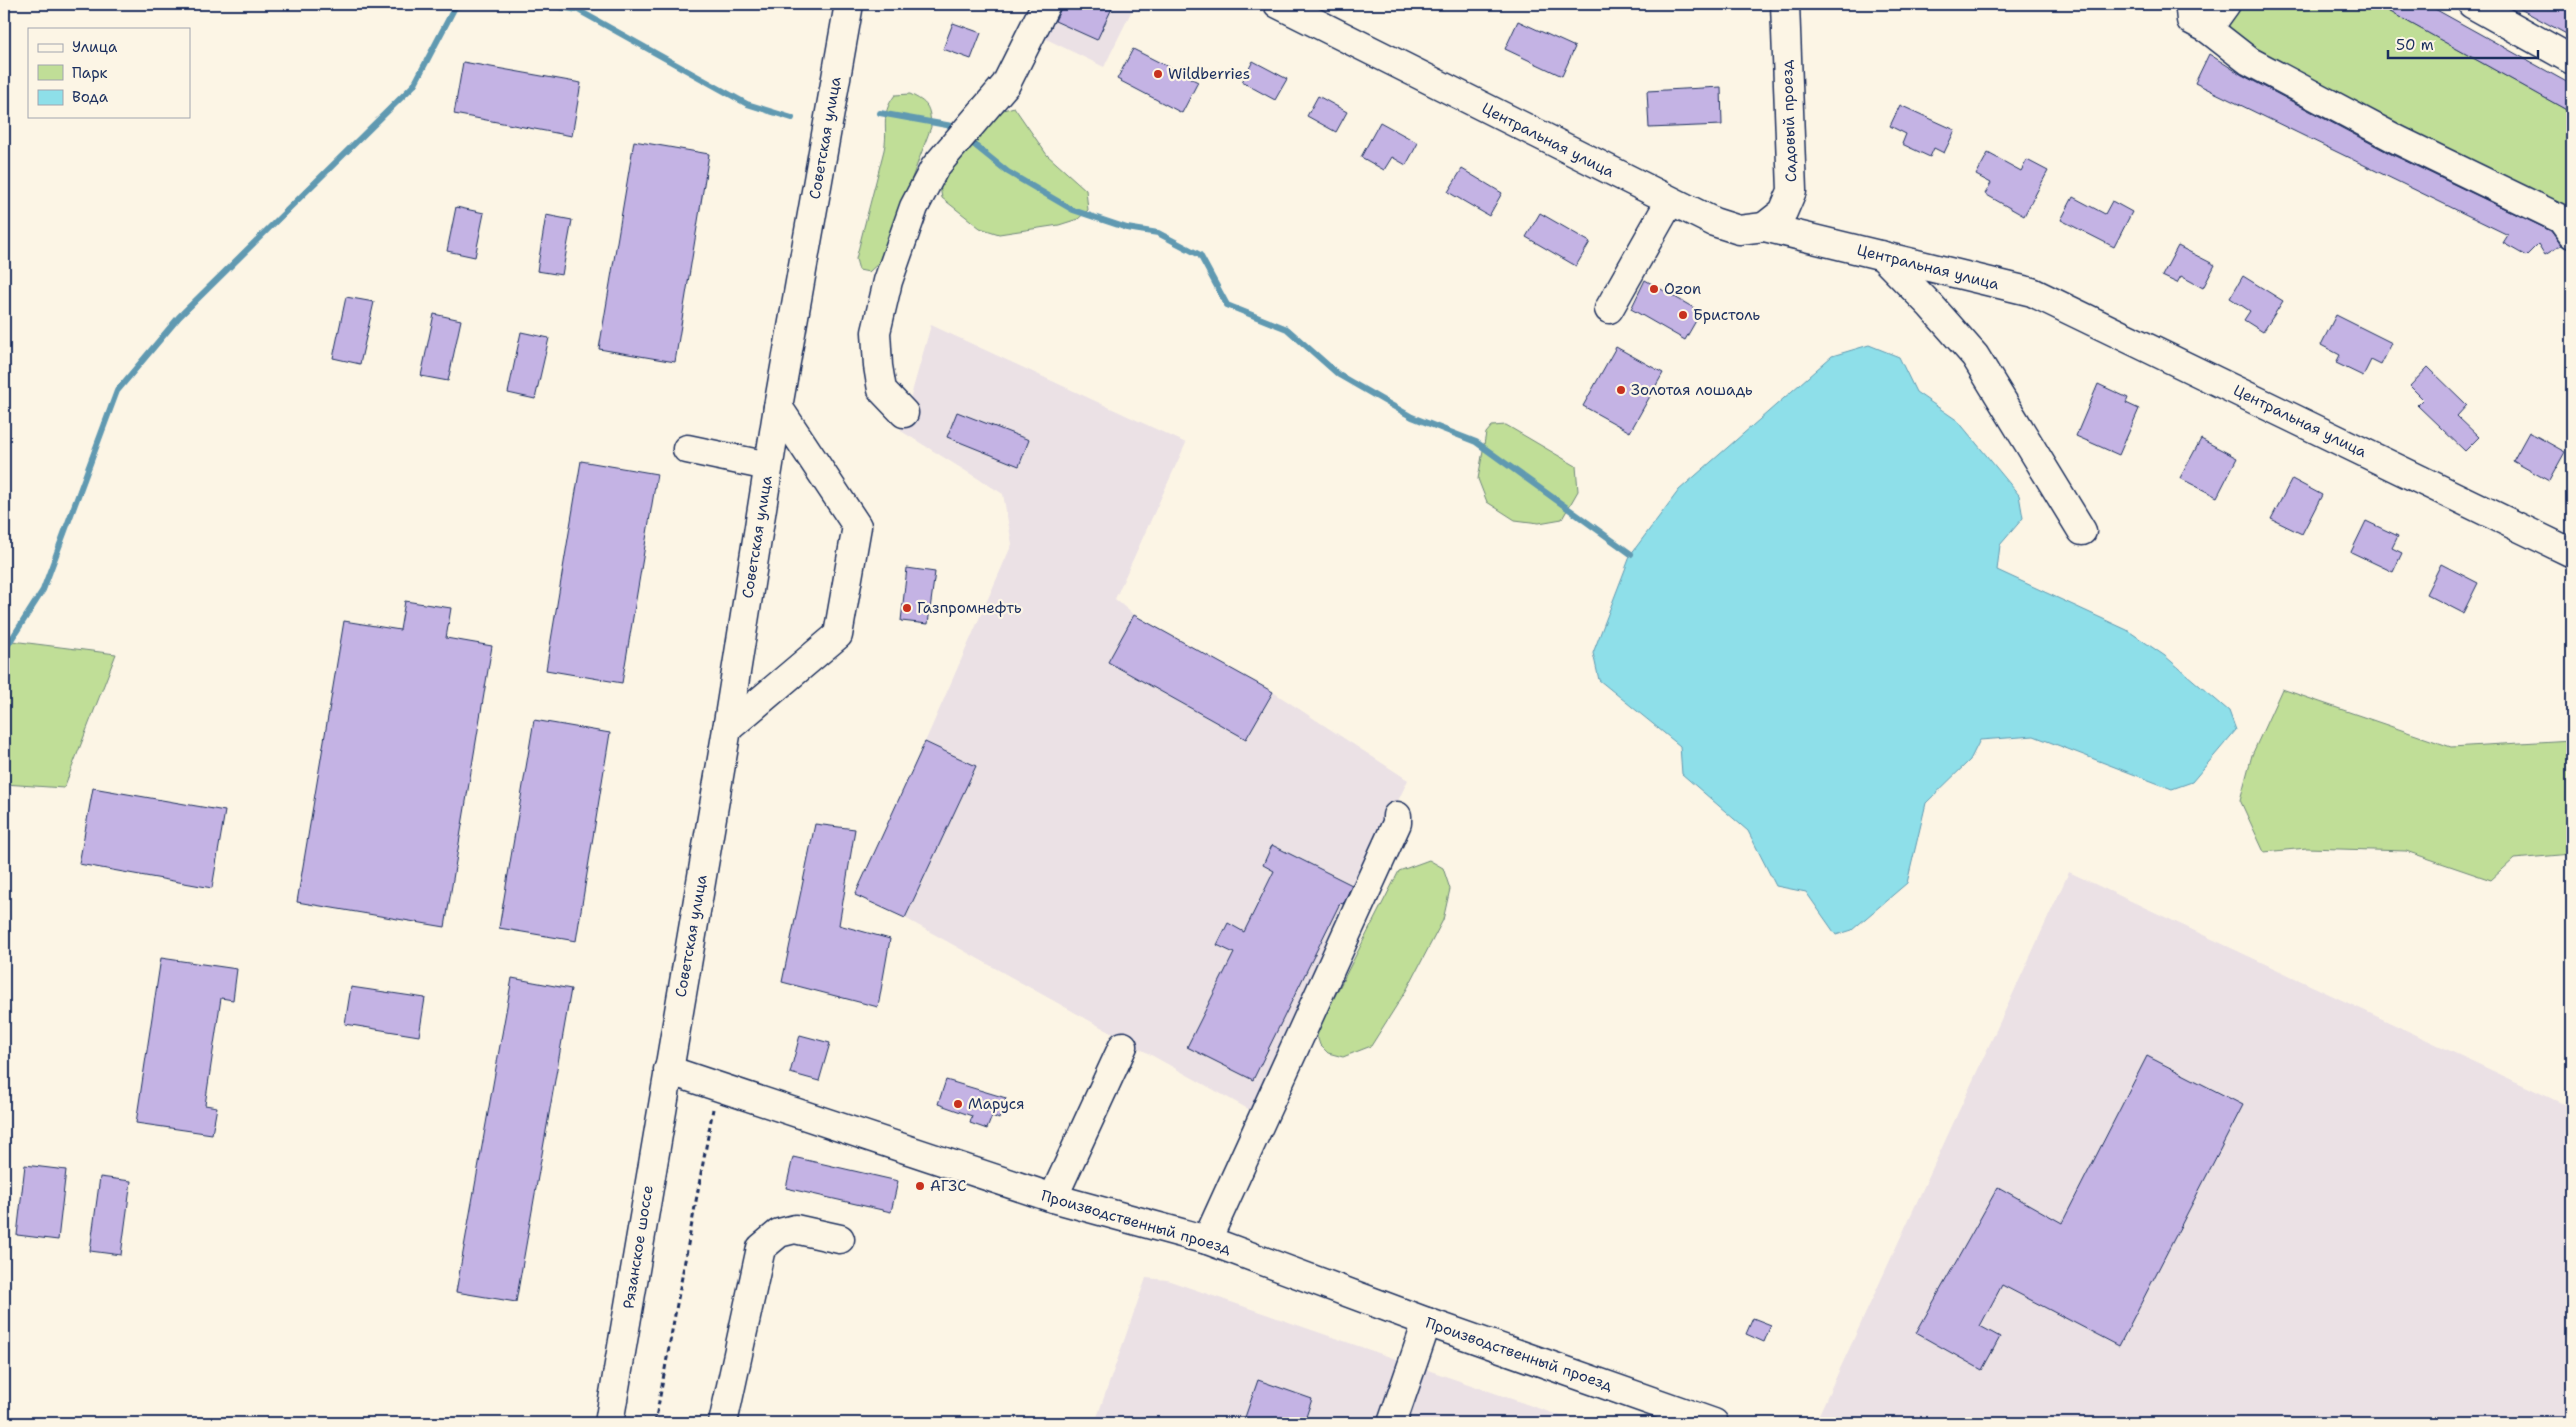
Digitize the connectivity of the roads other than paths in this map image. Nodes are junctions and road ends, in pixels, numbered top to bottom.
1 (849, 4) edge
2 (1046, 4) edge
3 (1278, 4) edge
4 (1785, 4) edge
5 (2192, 4) edge
6 (2226, 4) edge
7 (2472, 4) edge
8 (2208, 29) junction
9 (2572, 60) edge
10 (1670, 201) junction
11 (1764, 227) junction
12 (2572, 234) edge
13 (1881, 255) junction
14 (1610, 309) dead end
15 (778, 407) junction
16 (904, 413) dead end
17 (687, 449) dead end
18 (768, 466) junction
19 (2082, 530) dead end
20 (2572, 553) edge
21 (727, 729) junction
22 (1398, 816) dead end
23 (1123, 1046) dead end
24 (668, 1070) junction
25 (1053, 1198) junction
26 (840, 1239) dead end
27 (1207, 1240) junction
28 (1427, 1322) junction
29 (609, 1423) edge
30 (723, 1423) edge
31 (1392, 1423) edge
32 (1714, 1423) edge

1 - 15 street, Советская улица
2 - 16 street
3 - 10 street, Центральная улица
4 - 11 street, Садовый проезд
5 - 8 street
6 - 8 street
7 - 9 street
8 - 12 street
10 - 11 street, Центральная улица
10 - 14 street
11 - 13 street, Центральная улица
13 - 19 street
13 - 20 street, Центральная улица
15 - 18 street, Советская улица
15 - 21 street
17 - 18 street
18 - 21 street, Советская улица
21 - 24 street, Советская улица
22 - 27 street
23 - 25 street
24 - 25 street, Производственный проезд
24 - 29 street, Рязанское шоссе
25 - 27 street, Производственный проезд
26 - 30 street
27 - 28 street, Производственный проезд
28 - 31 street
28 - 32 street, Производственный проезд

